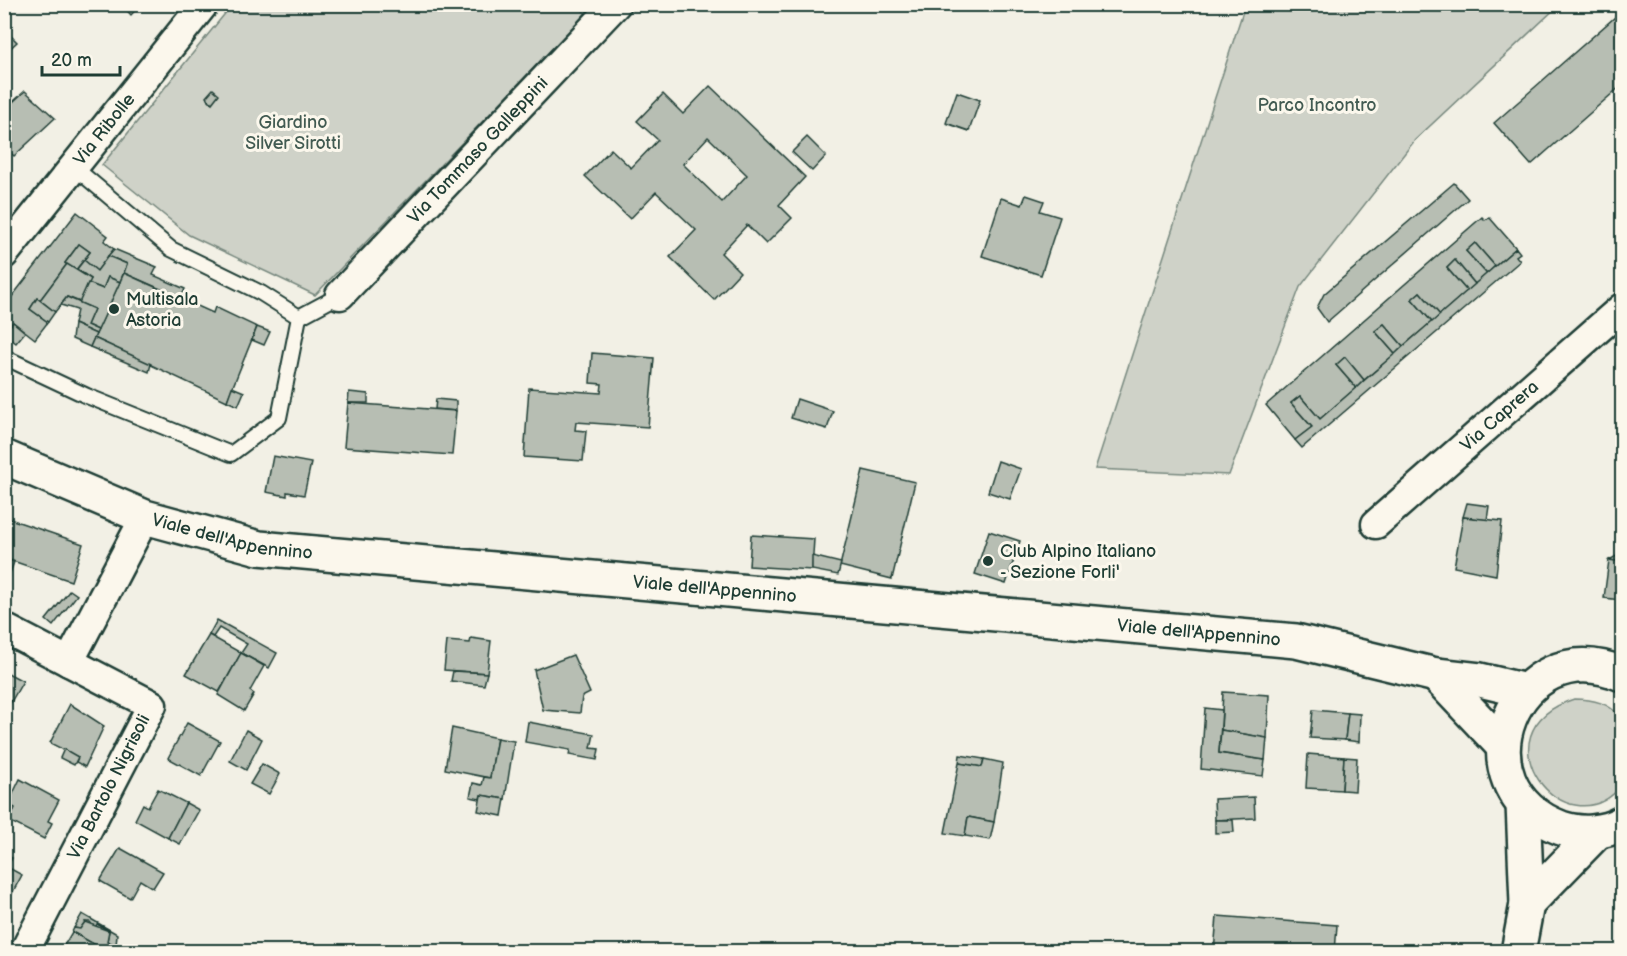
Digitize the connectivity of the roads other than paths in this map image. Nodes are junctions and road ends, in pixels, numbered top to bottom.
1 (204, 4) edge
2 (616, 4) edge
3 (74, 167) junction
4 (4, 254) edge
5 (340, 295) joint
6 (1623, 308) edge
7 (299, 317) junction
8 (4, 357) edge
9 (4, 457) edge
10 (145, 517) junction
11 (1376, 524) dead end
12 (4, 628) edge
13 (69, 662) junction
14 (1623, 674) edge
15 (1436, 675) junction
16 (1526, 691) junction
17 (1502, 745) junction
18 (1522, 804) junction
19 (1610, 828) edge
20 (1527, 904) junction
21 (24, 951) edge
22 (1518, 951) edge

1 - 3 street, Via Ribolle
2 - 5 street, Via Tommaso Galleppini
3 - 4 street, Via Ribolle
3 - 7 lane
5 - 7 lane
6 - 11 street, Via Caprera
7 - 8 lane
9 - 10 main road, Viale dell'Appennino
10 - 13 street
10 - 15 main road, Viale dell'Appennino
12 - 13 street, Via Bartolo Nigrisoli
13 - 21 street, Via Bartolo Nigrisoli
14 - 16 main road
15 - 16 main road, Viale dell'Appennino
15 - 17 main road
16 - 17 main road
17 - 18 main road
18 - 19 main road
18 - 20 main road
19 - 20 main road
20 - 22 main road

